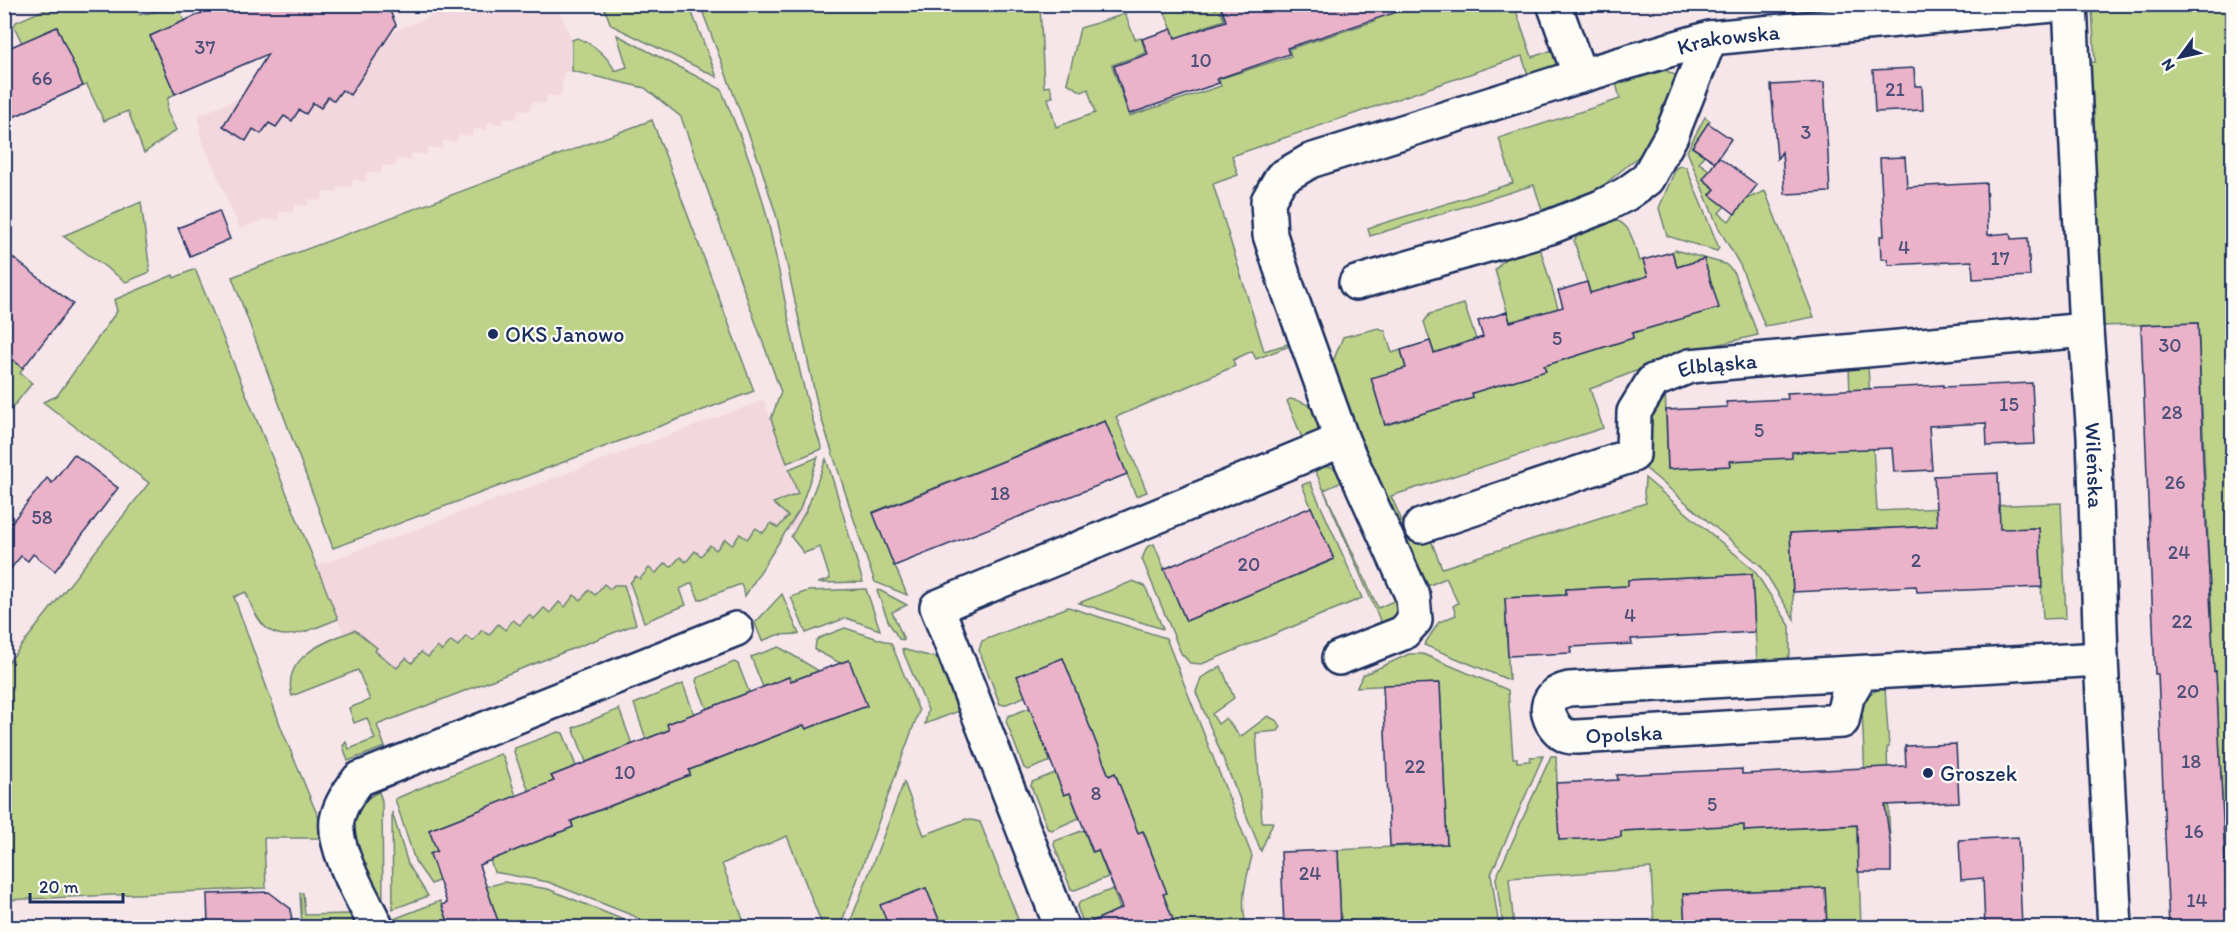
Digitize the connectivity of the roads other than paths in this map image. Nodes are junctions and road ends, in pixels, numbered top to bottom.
1 (1554, 4) edge
2 (2064, 4) edge
3 (2070, 4) edge
4 (1710, 38) junction
5 (1580, 76) junction
6 (1356, 283) dead end
7 (2086, 330) junction
8 (1342, 440) junction
9 (1421, 526) dead end
10 (736, 630) dead end
11 (1339, 658) dead end
12 (2101, 659) junction
13 (1861, 673) junction
14 (377, 927) edge
15 (1062, 927) edge
16 (2115, 927) edge

1 - 5 street
2 - 4 street, Krakowska
3 - 7 street, Wileńska
4 - 5 street, Krakowska
4 - 6 street
5 - 8 street, Krakowska
7 - 9 street, Elbląska
7 - 12 street, Wileńska
8 - 11 street, Krakowska
8 - 15 street
10 - 14 street
12 - 13 street, Opolska
12 - 16 street, Wileńska
13 - 13 street, Opolska

